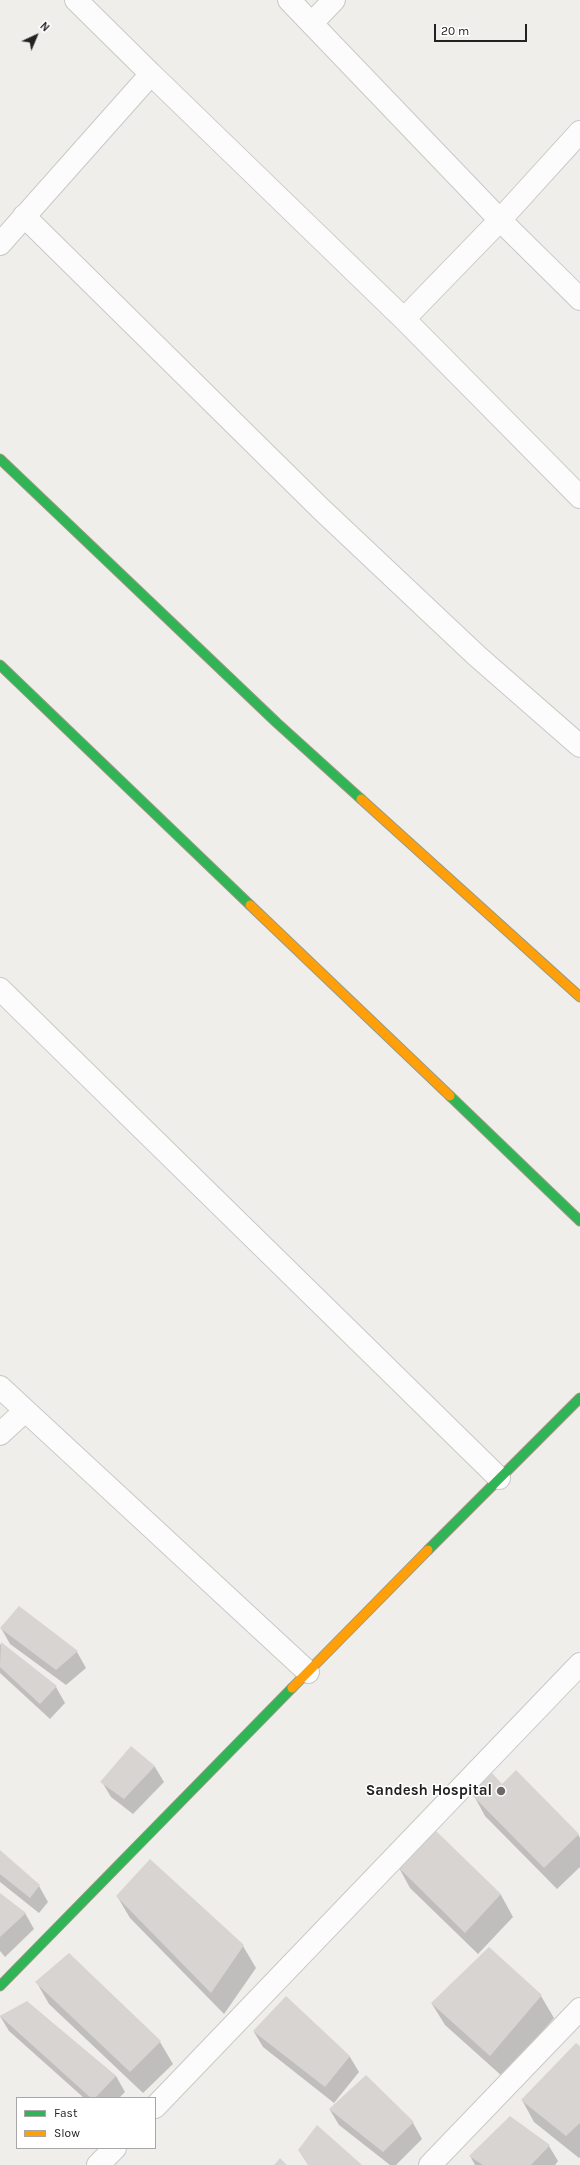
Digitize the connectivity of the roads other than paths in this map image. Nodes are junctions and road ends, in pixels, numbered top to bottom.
1 (76, 0) edge
2 (288, 0) edge
3 (334, 0) edge
4 (312, 23) junction
5 (151, 74) junction
6 (580, 132) edge
7 (24, 216) junction
8 (500, 220) junction
9 (0, 244) edge
10 (580, 299) edge
11 (404, 320) junction
12 (0, 459) edge
13 (580, 497) edge
14 (0, 665) edge
15 (580, 746) edge
16 (0, 990) edge
17 (580, 997) edge
18 (580, 1221) edge
19 (0, 1387) edge
20 (580, 1398) edge
21 (25, 1411) junction
22 (0, 1434) edge
23 (499, 1478) junction
24 (580, 1664) edge
25 (308, 1672) junction
26 (3, 1977) edge
27 (580, 2009) edge
28 (156, 2106) edge
29 (114, 2149) edge
30 (98, 2165) edge
31 (430, 2165) edge

1 - 5 street
2 - 4 street
3 - 4 street
4 - 8 street
5 - 7 street
5 - 11 street
6 - 8 street
7 - 9 street
7 - 15 street
8 - 10 street
8 - 11 street
11 - 13 street
12 - 17 street
14 - 18 street
16 - 23 street
19 - 21 street
20 - 23 street
21 - 22 street
21 - 25 street
23 - 25 street
24 - 28 street
25 - 26 street
27 - 31 street
29 - 30 street

